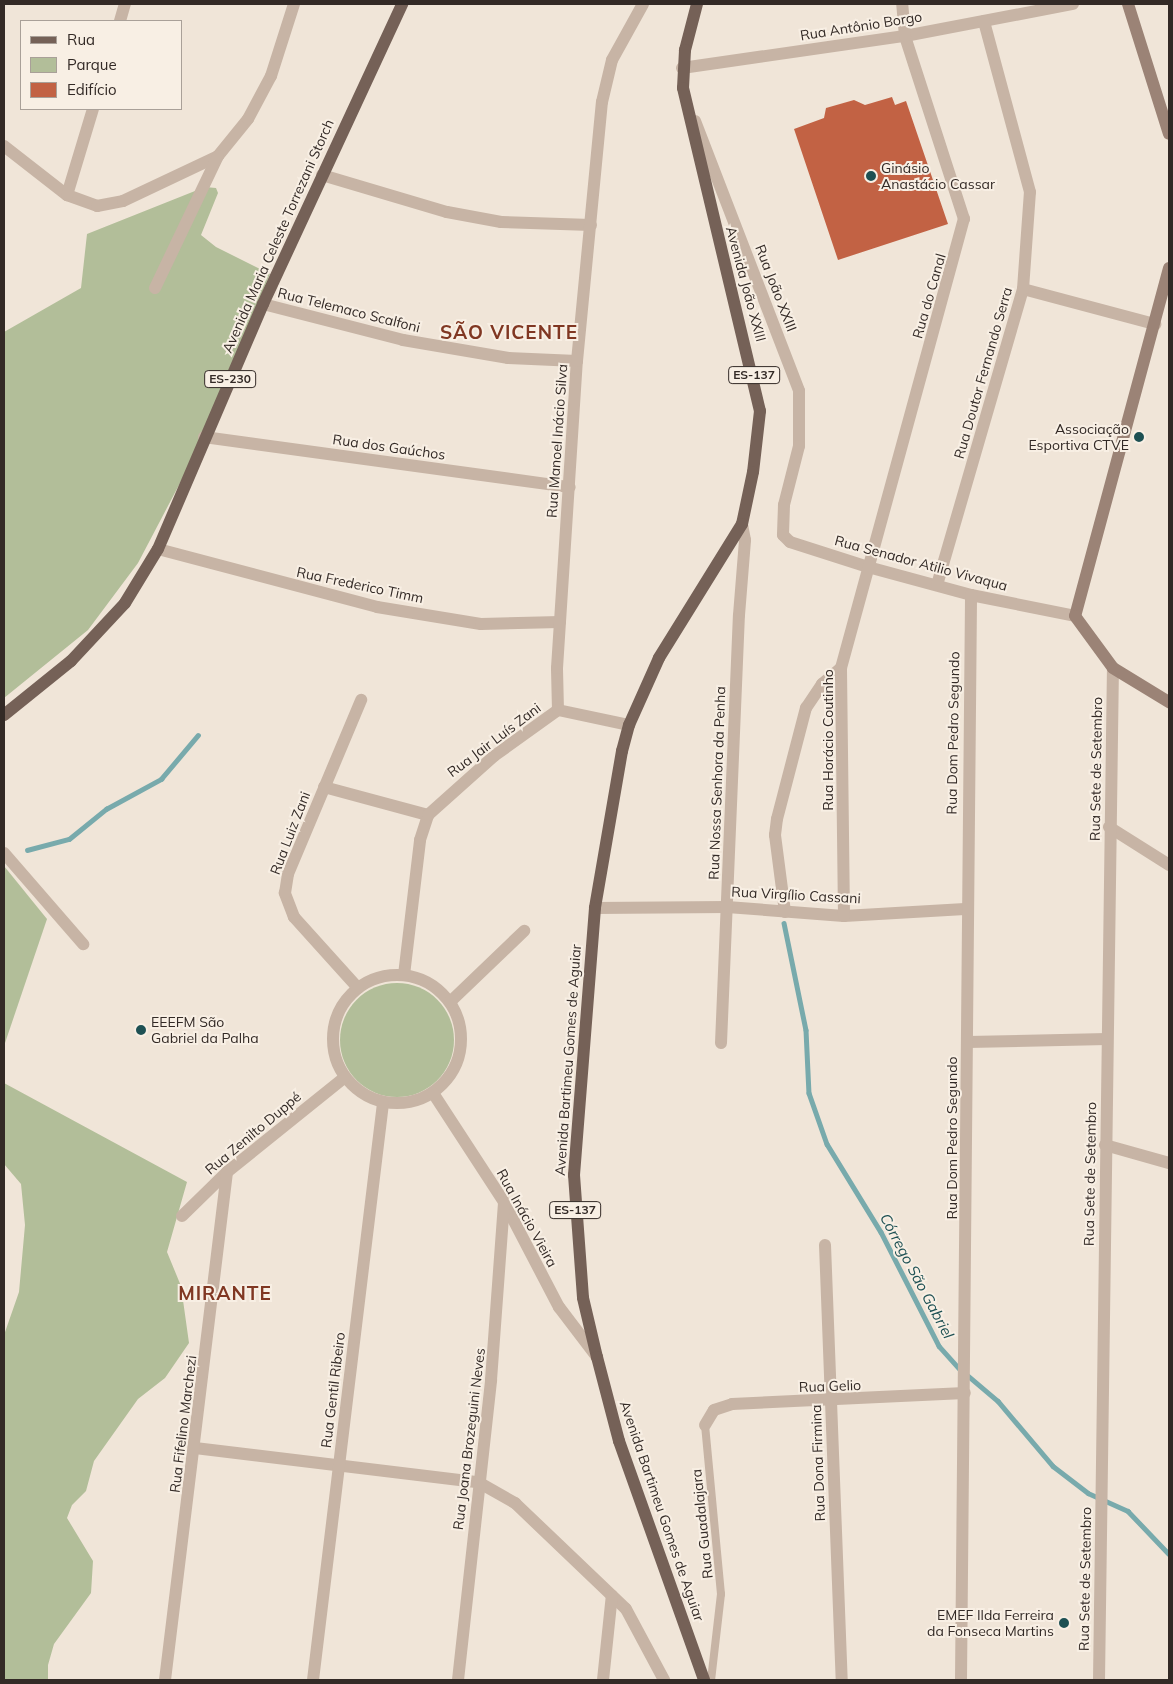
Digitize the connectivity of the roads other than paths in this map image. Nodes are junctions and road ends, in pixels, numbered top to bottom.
1 (125, 4) edge
2 (294, 4) edge
3 (402, 4) edge
4 (643, 4) edge
5 (697, 4) edge
6 (902, 4) edge
7 (1073, 4) edge
8 (1128, 4) edge
9 (120, 20) edge
10 (984, 21) junction
11 (904, 36) junction
12 (682, 68) junction
13 (683, 88) junction
14 (93, 110) edge
15 (1169, 134) edge
16 (4, 146) edge
17 (218, 156) junction
18 (322, 175) junction
19 (67, 194) junction
20 (591, 225) junction
21 (1169, 268) edge
22 (155, 288) dead end
23 (1024, 289) junction
24 (263, 304) junction
25 (1155, 324) junction
26 (577, 360) junction
27 (204, 438) junction
28 (570, 487) junction
29 (784, 505) joint
30 (742, 524) junction
31 (158, 549) junction
32 (868, 567) junction
33 (937, 585) junction
34 (971, 595) junction
35 (1075, 616) junction
36 (560, 622) junction
37 (842, 668) junction
38 (1113, 668) junction
39 (361, 700) dead end
40 (1169, 702) edge
41 (558, 710) junction
42 (4, 716) edge
43 (629, 725) junction
44 (324, 787) junction
45 (428, 815) junction
46 (1109, 827) junction
47 (4, 853) edge
48 (1169, 864) edge
49 (726, 907) junction
50 (595, 908) junction
51 (965, 909) junction
52 (784, 912) junction
53 (844, 916) junction
54 (524, 931) dead end
55 (83, 944) dead end
56 (404, 975) junction
57 (358, 988) junction
58 (450, 1002) junction
59 (1107, 1039) junction
60 (968, 1042) junction
61 (721, 1043) dead end
62 (345, 1077) junction
63 (433, 1093) junction
64 (383, 1103) junction
65 (1105, 1145) junction
66 (1169, 1163) edge
67 (227, 1172) junction
68 (504, 1202) junction
69 (182, 1216) dead end
70 (825, 1245) dead end
71 (597, 1357) junction
72 (966, 1387) junction
73 (830, 1402) junction
74 (705, 1425) joint
75 (195, 1448) junction
76 (338, 1465) junction
77 (478, 1482) junction
78 (612, 1595) junction
79 (165, 1680) edge
80 (313, 1680) edge
81 (458, 1680) edge
82 (603, 1680) edge
83 (664, 1680) edge
84 (704, 1680) edge
85 (711, 1680) edge
86 (842, 1680) edge
87 (961, 1680) edge
88 (1098, 1680) edge

1 - 9 street
2 - 17 street
3 - 18 main road, Avenida Maria Celeste Torrezani Storch / ES-230
4 - 20 street, Rua Manoel Inácio Silva
5 - 12 main road, Avenida João XXIII / ES-137
6 - 11 street, Rua do Canal
7 - 10 street, Rua Antônio Borgo
8 - 15 street
10 - 11 street, Rua Antônio Borgo
10 - 23 street, Rua Doutor Fernando Serra
11 - 12 street, Rua Antônio Borgo
11 - 32 street, Rua do Canal
12 - 13 main road, Avenida João XXIII / ES-137
13 - 29 street, Rua João XXIII
13 - 30 main road, Avenida João XXIII / ES-137
14 - 19 street
16 - 19 street
17 - 19 street
17 - 22 street
18 - 20 street
18 - 24 main road, Avenida Maria Celeste Torrezani Storch / ES-230
20 - 26 street, Rua Manoel Inácio Silva
21 - 25 street
23 - 25 street
23 - 33 street, Rua Doutor Fernando Serra
24 - 26 street, Rua Telemaco Scalfoni
24 - 27 main road, Avenida Maria Celeste Torrezani Storch / ES-230
25 - 35 street
26 - 28 street, Rua Manoel Inácio Silva
27 - 28 street, Rua dos Gaúchos
27 - 31 main road, Avenida Maria Celeste Torrezani Storch / ES-230
28 - 36 street, Rua Manoel Inácio Silva
29 - 32 street, Rua Senador Atilio Vivaqua
30 - 43 main road, Avenida João XXIII / ES-137
30 - 49 street, Rua Nossa Senhora da Penha
31 - 36 street, Rua Frederico Timm
31 - 42 main road, Avenida Maria Celeste Torrezani Storch / ES-230
32 - 33 street, Rua Senador Atilio Vivaqua
32 - 37 street, Rua Horácio Coutinho
33 - 34 street, Rua Senador Atilio Vivaqua
34 - 35 street, Rua Senador Atilio Vivaqua
34 - 51 street, Rua Dom Pedro Segundo
35 - 38 street
36 - 41 street, Rua Manoel Inácio Silva
37 - 52 street
37 - 53 street, Rua Horácio Coutinho
38 - 40 street
38 - 46 street, Rua Sete de Setembro
39 - 44 street, Rua Luiz Zani
41 - 43 street, Rua Jair Luís Zani
41 - 45 street, Rua Jair Luís Zani
43 - 50 main road, Avenida Bartimeu Gomes de Aguiar / ES-137
44 - 45 street
44 - 57 street, Rua Luiz Zani
45 - 56 street
46 - 48 street
46 - 59 street, Rua Sete de Setembro
47 - 55 street
49 - 50 street, Rua Virgílio Cassani
49 - 52 street, Rua Virgílio Cassani
49 - 61 street, Rua Nossa Senhora da Penha
50 - 71 main road, Avenida Bartimeu Gomes de Aguiar / ES-137
51 - 53 street, Rua Virgílio Cassani
51 - 60 street, Rua Dom Pedro Segundo
52 - 53 street, Rua Virgílio Cassani
54 - 58 street
56 - 57 street
56 - 58 street
57 - 62 street
58 - 63 street
59 - 60 street
59 - 65 street, Rua Sete de Setembro
60 - 72 street, Rua Dom Pedro Segundo
62 - 64 street
62 - 67 street, Rua Zenilto Duppé
63 - 64 street
63 - 68 street, Rua Inácio Vieira
64 - 76 street, Rua Gentil Ribeiro
65 - 66 street
65 - 88 street, Rua Sete de Setembro
67 - 69 street, Rua Zenilto Duppé
67 - 75 street, Rua Fifelino Marchezi
68 - 71 street, Rua Inácio Vieira
68 - 77 street, Rua Joana Brozeguini Neves
70 - 73 street, Rua Dona Firmina
71 - 84 main road, Avenida Bartimeu Gomes de Aguiar / ES-137
72 - 73 street, Rua Gelio
72 - 87 street, Rua Dom Pedro Segundo
73 - 74 street, Rua Gelio
73 - 86 street, Rua Dona Firmina
74 - 85 lane, Rua Guadalajara
75 - 76 street
75 - 79 street, Rua Fifelino Marchezi
76 - 77 street
76 - 80 street, Rua Gentil Ribeiro
77 - 78 street
77 - 81 street, Rua Joana Brozeguini Neves
78 - 82 street
78 - 83 street

